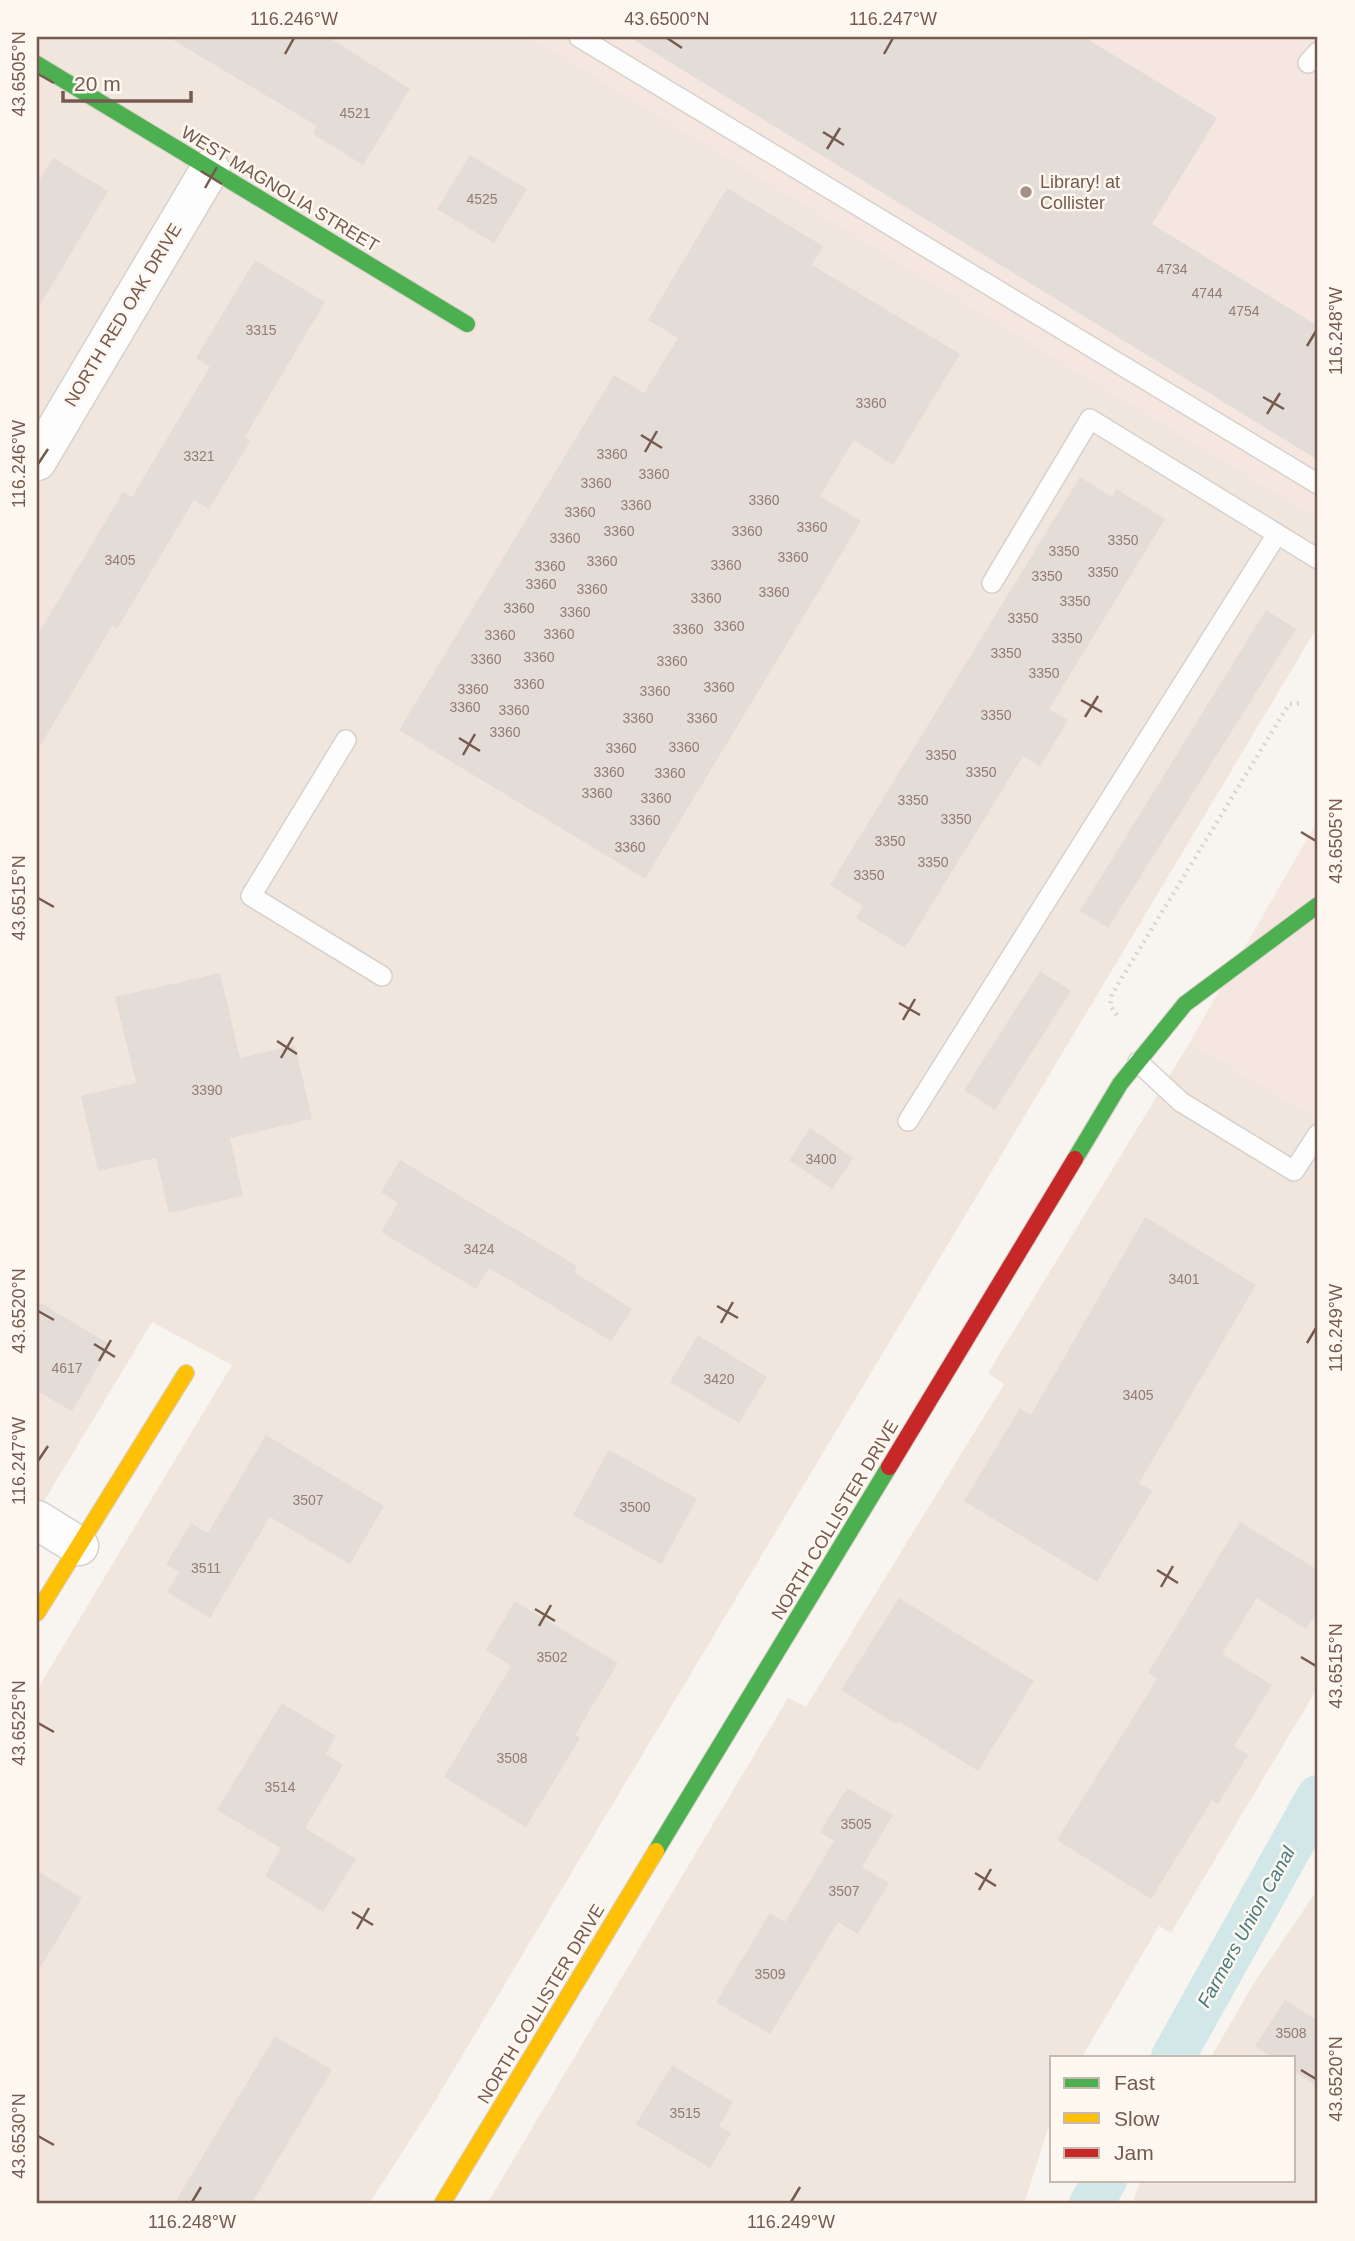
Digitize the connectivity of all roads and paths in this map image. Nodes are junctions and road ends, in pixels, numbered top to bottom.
1 (579, 37) edge
2 (37, 64) edge
3 (210, 169) junction
4 (467, 324) dead end
5 (37, 461) edge
6 (1318, 484) edge
7 (1277, 534) junction
8 (1318, 559) edge
9 (992, 583) dead end
10 (1303, 703) dead end
11 (346, 740) dead end
12 (1318, 905) edge
13 (383, 976) dead end
14 (1117, 1015) dead end
15 (1138, 1062) junction
16 (908, 1121) dead end
17 (1318, 1134) edge
18 (186, 1373) dead end
19 (37, 1520) edge
20 (79, 1546) junction
21 (37, 1613) edge
22 (443, 2204) edge

1 - 6 lane
2 - 3 street, WEST MAGNOLIA STREET
3 - 4 street, WEST MAGNOLIA STREET
3 - 5 street, NORTH RED OAK DRIVE
7 - 8 lane
7 - 9 lane
7 - 16 lane
10 - 14 path
11 - 13 lane
12 - 15 street, NORTH COLLISTER DRIVE
15 - 17 lane
15 - 22 street, NORTH COLLISTER DRIVE
18 - 20 street
19 - 20 street
20 - 21 street

